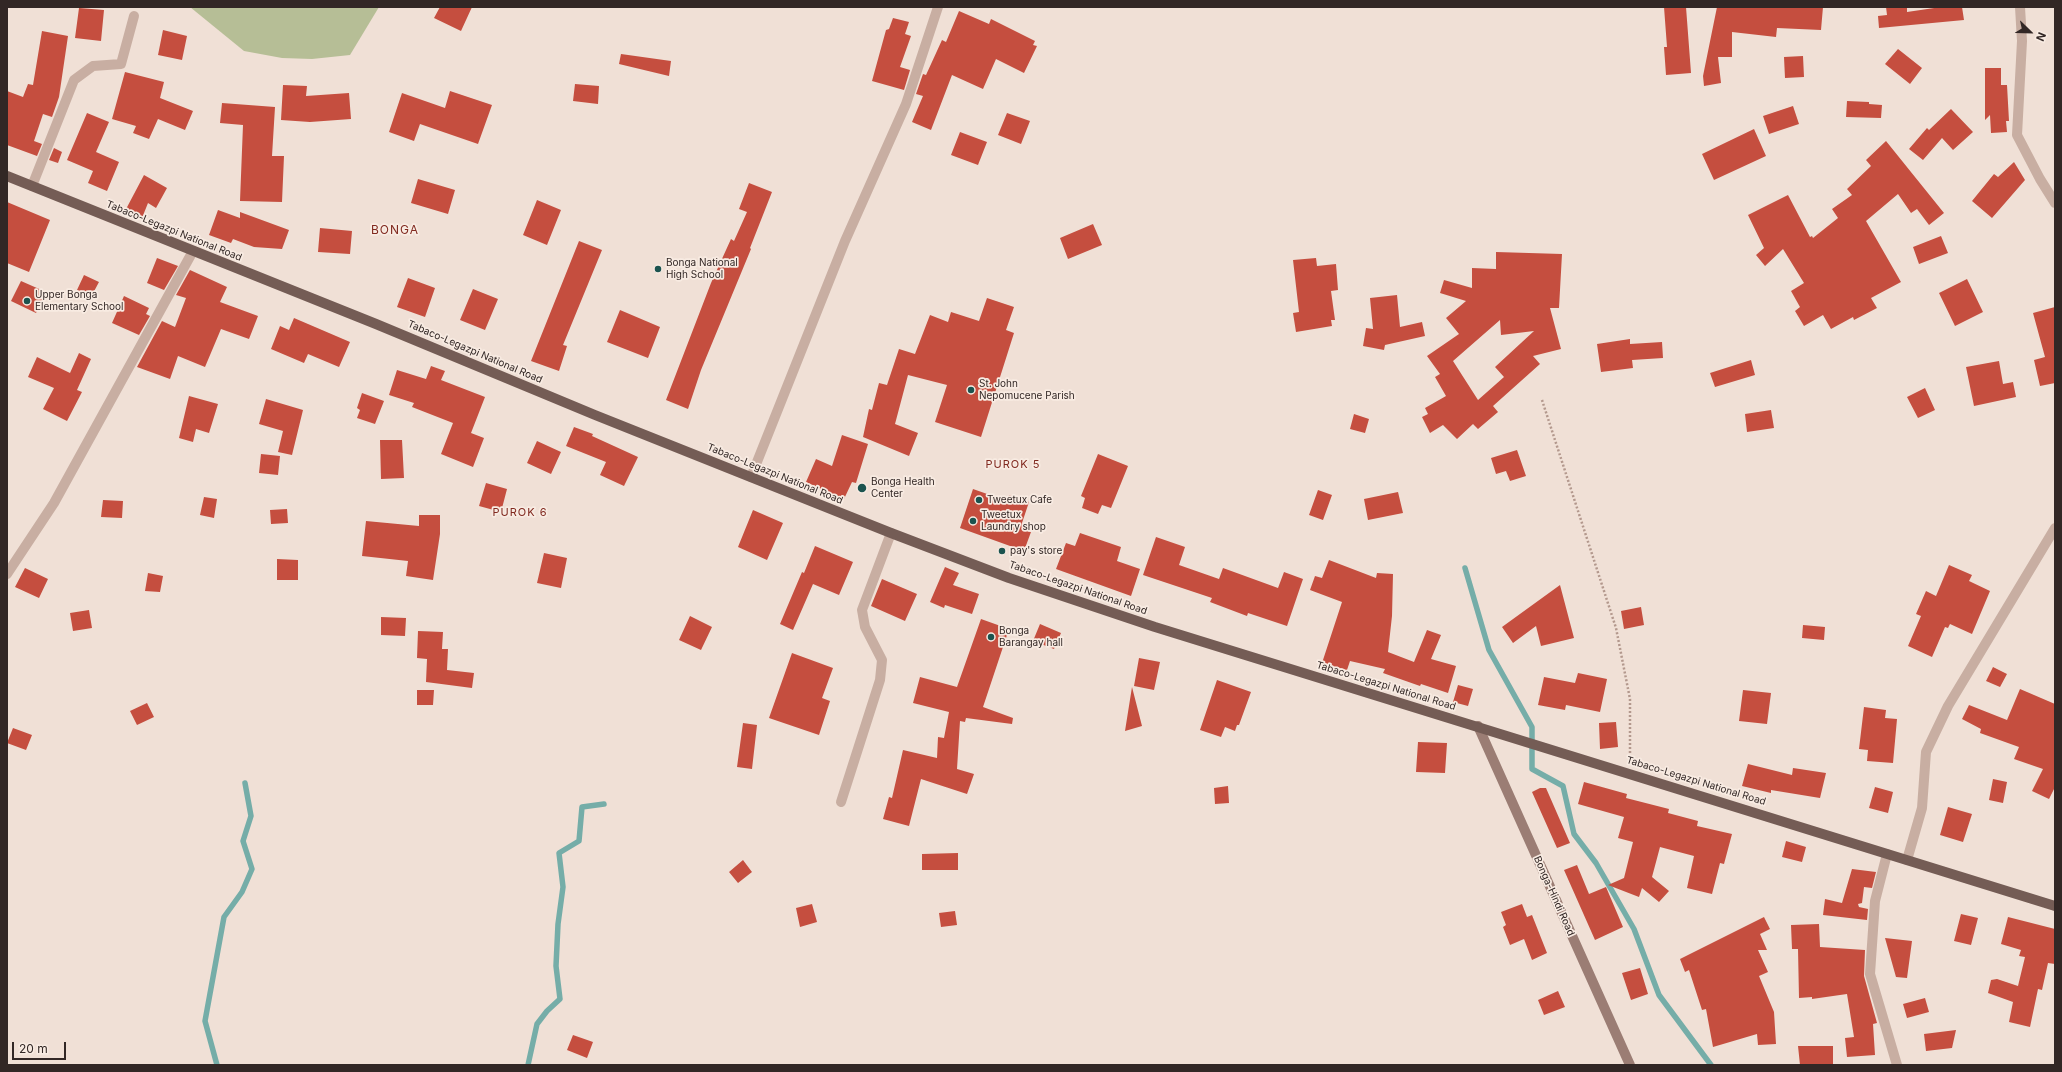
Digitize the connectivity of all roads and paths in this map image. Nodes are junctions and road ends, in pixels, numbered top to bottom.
1 (938, 7) edge
2 (2020, 7) edge
3 (134, 16) dead end
4 (7, 176) edge
5 (32, 186) junction
6 (2055, 203) edge
7 (193, 251) junction
8 (1542, 400) dead end
9 (751, 477) junction
10 (2055, 528) edge
11 (891, 533) junction
12 (7, 574) edge
13 (1478, 726) junction
14 (1630, 773) junction
15 (841, 802) dead end
16 (1888, 854) junction
17 (1907, 860) junction
18 (2055, 906) edge
19 (1630, 1065) edge
20 (1897, 1065) edge

1 - 9 street
2 - 6 street
3 - 5 street
4 - 5 main road, Tabaco-Legazpi National Road
5 - 7 main road, Tabaco-Legazpi National Road
7 - 9 main road, Tabaco-Legazpi National Road
7 - 12 street
8 - 14 path
9 - 11 main road, Tabaco-Legazpi National Road
10 - 17 street
11 - 13 main road, Tabaco-Legazpi National Road
11 - 15 street
13 - 14 main road, Tabaco-Legazpi National Road
13 - 19 street, Bonga-Hindi Road
14 - 16 main road, Tabaco-Legazpi National Road
16 - 17 main road, Tabaco-Legazpi National Road
16 - 20 street
17 - 18 main road, Tabaco-Legazpi National Road

